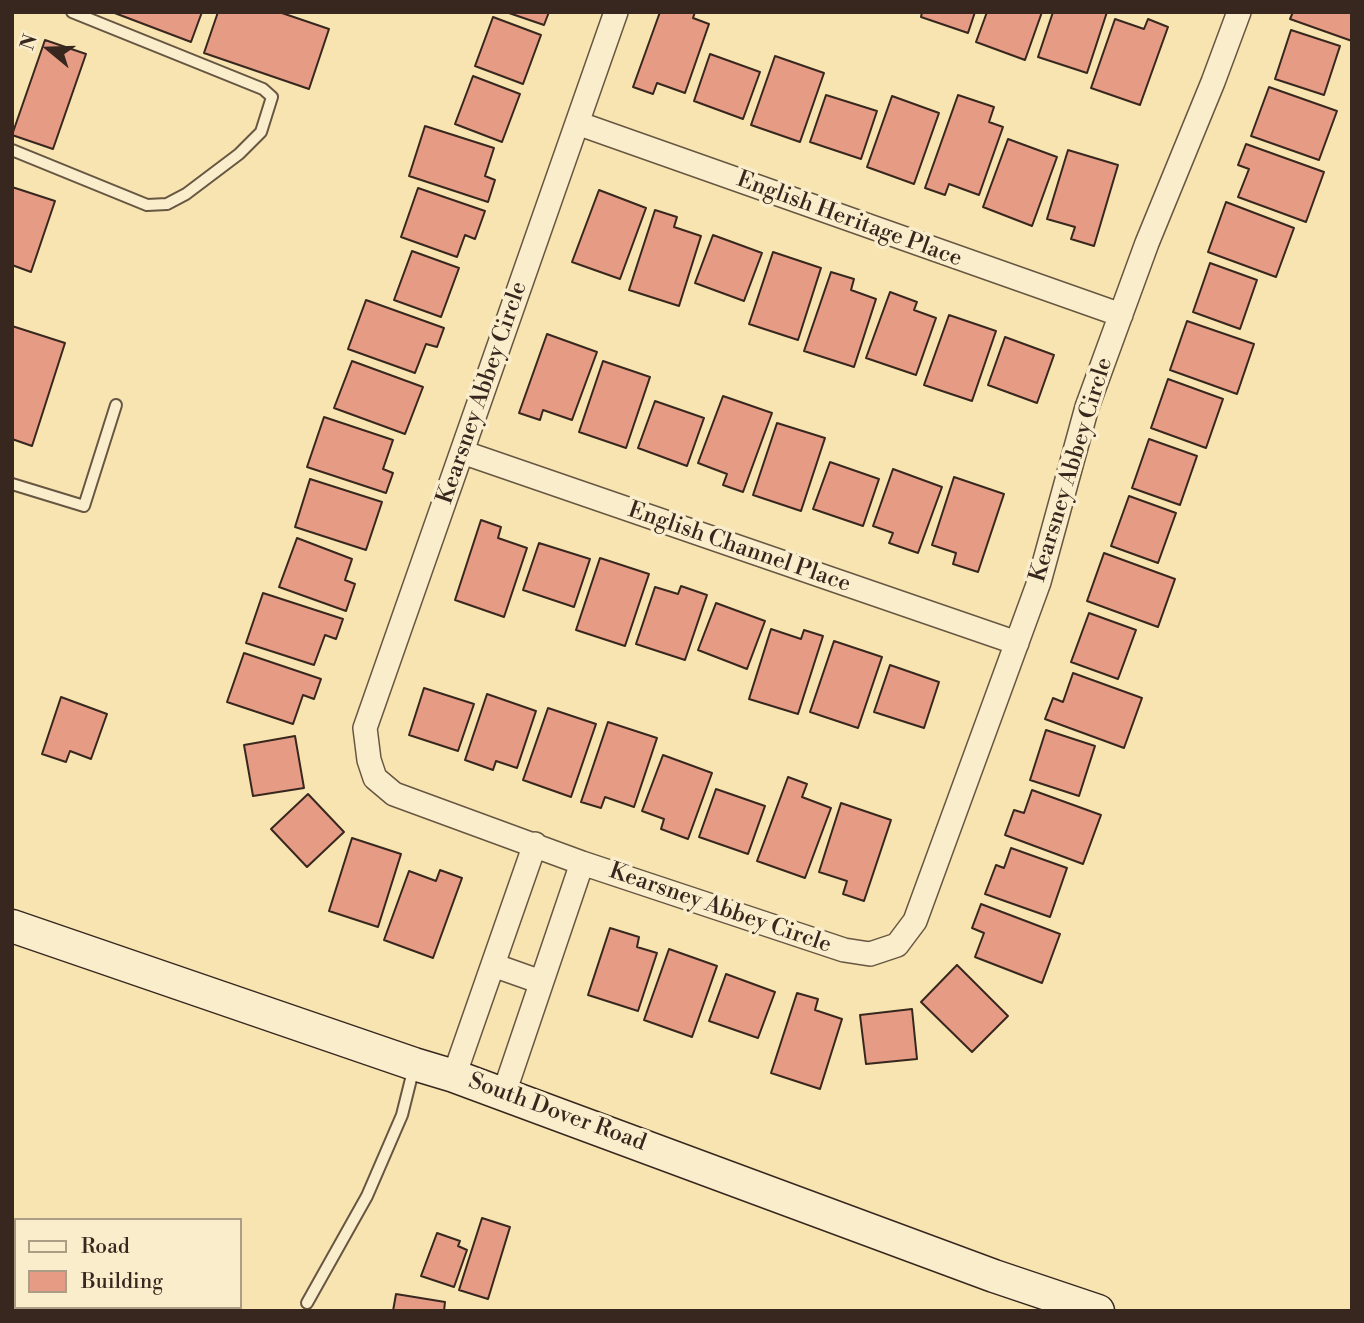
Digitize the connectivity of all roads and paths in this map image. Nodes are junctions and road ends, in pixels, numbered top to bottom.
1 (72, 12) edge
2 (616, 12) edge
3 (1239, 12) edge
4 (577, 123) junction
5 (12, 150) edge
6 (1121, 315) junction
7 (116, 405) dead end
8 (462, 452) junction
9 (12, 484) edge
10 (1017, 643) junction
11 (535, 844) junction
12 (582, 863) junction
13 (12, 926) edge
14 (493, 965) junction
15 (541, 982) junction
16 (414, 1064) junction
17 (454, 1076) junction
18 (504, 1093) junction
19 (307, 1303) dead end
20 (1098, 1311) edge

1 - 5 lane
2 - 4 street, Kearsney Abbey Circle
3 - 6 street, Kearsney Abbey Circle
4 - 6 street, English Heritage Place
4 - 8 street, Kearsney Abbey Circle
6 - 10 street, Kearsney Abbey Circle
7 - 9 lane
8 - 10 street, English Channel Place
8 - 11 street, Kearsney Abbey Circle
10 - 12 street, Kearsney Abbey Circle
11 - 12 street, Kearsney Abbey Circle
11 - 14 street
12 - 15 street
13 - 16 street, South Dover Road
14 - 15 street
14 - 17 street
15 - 18 street
16 - 17 street, South Dover Road
16 - 19 lane
17 - 18 street, South Dover Road
18 - 20 street, South Dover Road

